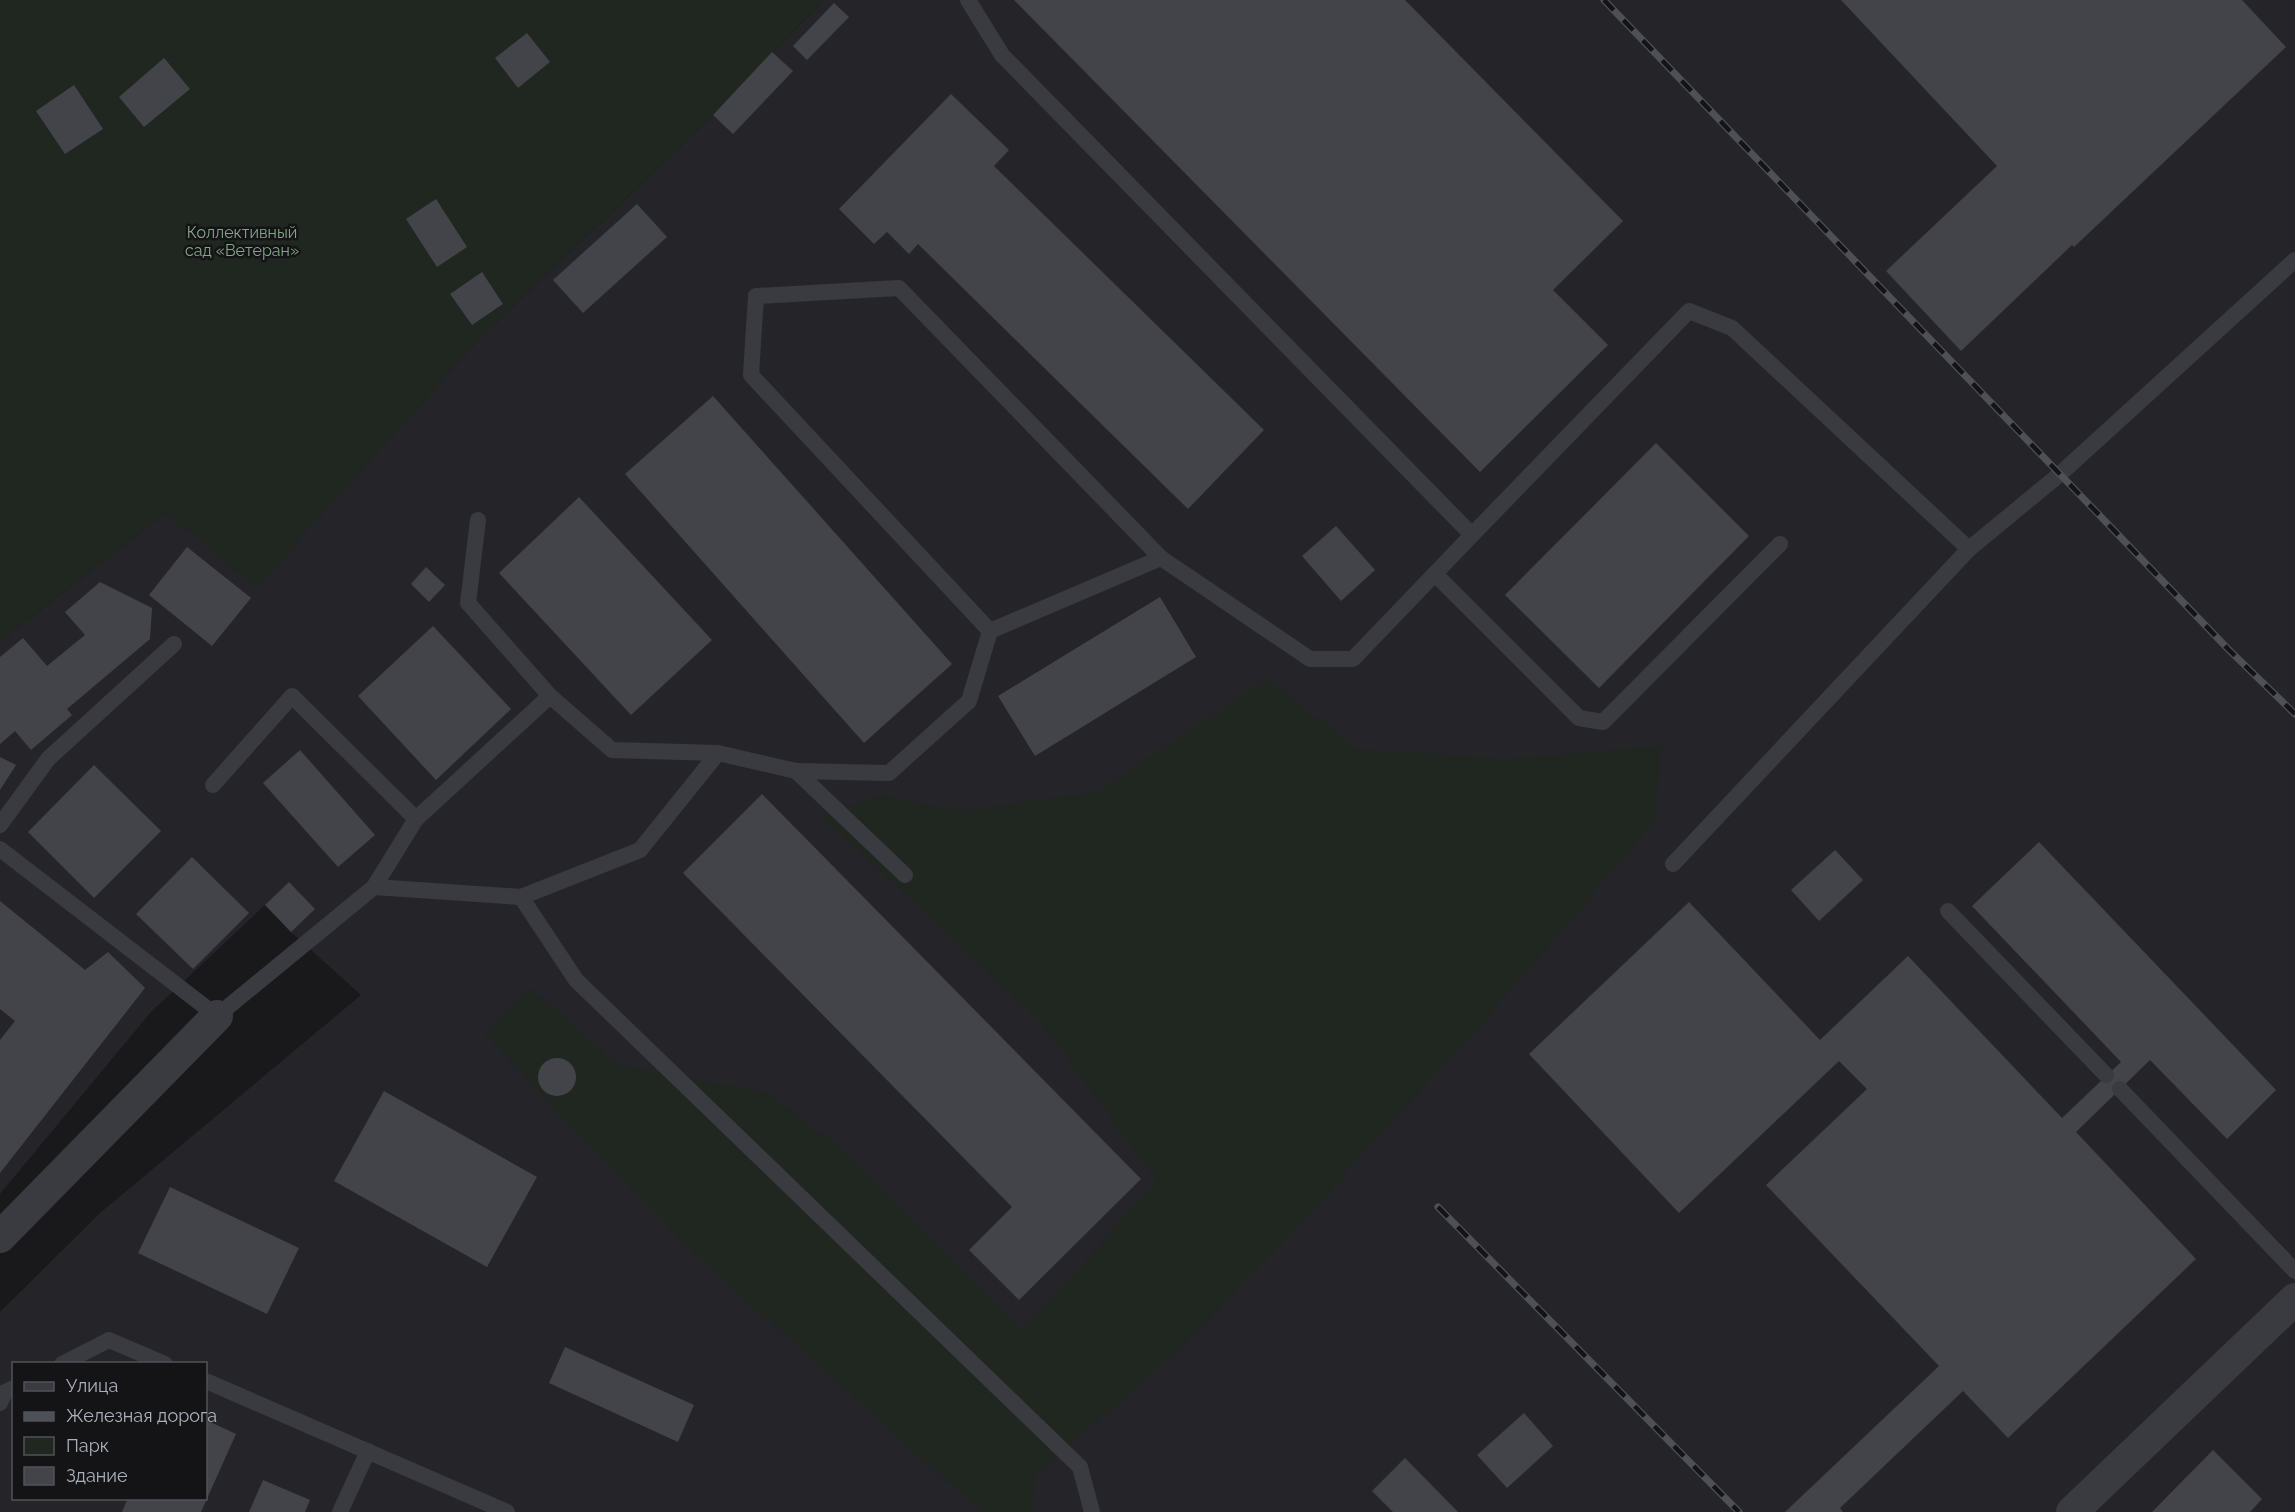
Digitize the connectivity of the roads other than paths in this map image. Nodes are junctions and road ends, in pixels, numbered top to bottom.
1 (968, 0) edge
2 (2295, 260) edge
3 (478, 520) dead end
4 (1472, 535) junction
5 (1780, 544) dead end
6 (1969, 549) junction
7 (1161, 558) junction
8 (1435, 574) junction
9 (990, 631) junction
10 (174, 644) dead end
11 (550, 696) junction
12 (718, 753) junction
13 (796, 771) junction
14 (213, 785) dead end
15 (416, 819) junction
16 (0, 825) edge
17 (0, 849) edge
18 (1673, 864) dead end
19 (905, 876) dead end
20 (374, 887) junction
21 (521, 897) junction
22 (1948, 911) dead end
23 (217, 1016) junction
24 (2106, 1075) dead end
25 (2120, 1089) dead end
26 (0, 1237) edge
27 (2295, 1271) edge
28 (2295, 1299) edge
29 (66, 1362) edge
30 (160, 1362) edge
31 (207, 1381) edge
32 (12, 1389) edge
33 (0, 1403) edge
34 (368, 1451) junction
35 (340, 1512) edge
36 (507, 1512) edge
37 (1092, 1512) edge
38 (2072, 1512) edge

1 - 4 lane
2 - 6 lane
3 - 11 lane
4 - 6 lane
4 - 8 lane
5 - 8 lane
6 - 18 lane
7 - 8 lane
7 - 9 lane
7 - 9 lane
9 - 13 lane
10 - 16 lane
11 - 12 lane
11 - 15 lane
12 - 13 lane
12 - 21 lane
13 - 19 lane
14 - 15 lane
15 - 20 lane
17 - 23 lane
20 - 21 lane
20 - 23 lane
21 - 37 lane
22 - 24 lane
23 - 26 street
25 - 27 lane
28 - 38 street
29 - 30 lane
31 - 34 lane
32 - 33 lane
34 - 35 lane
34 - 36 lane

